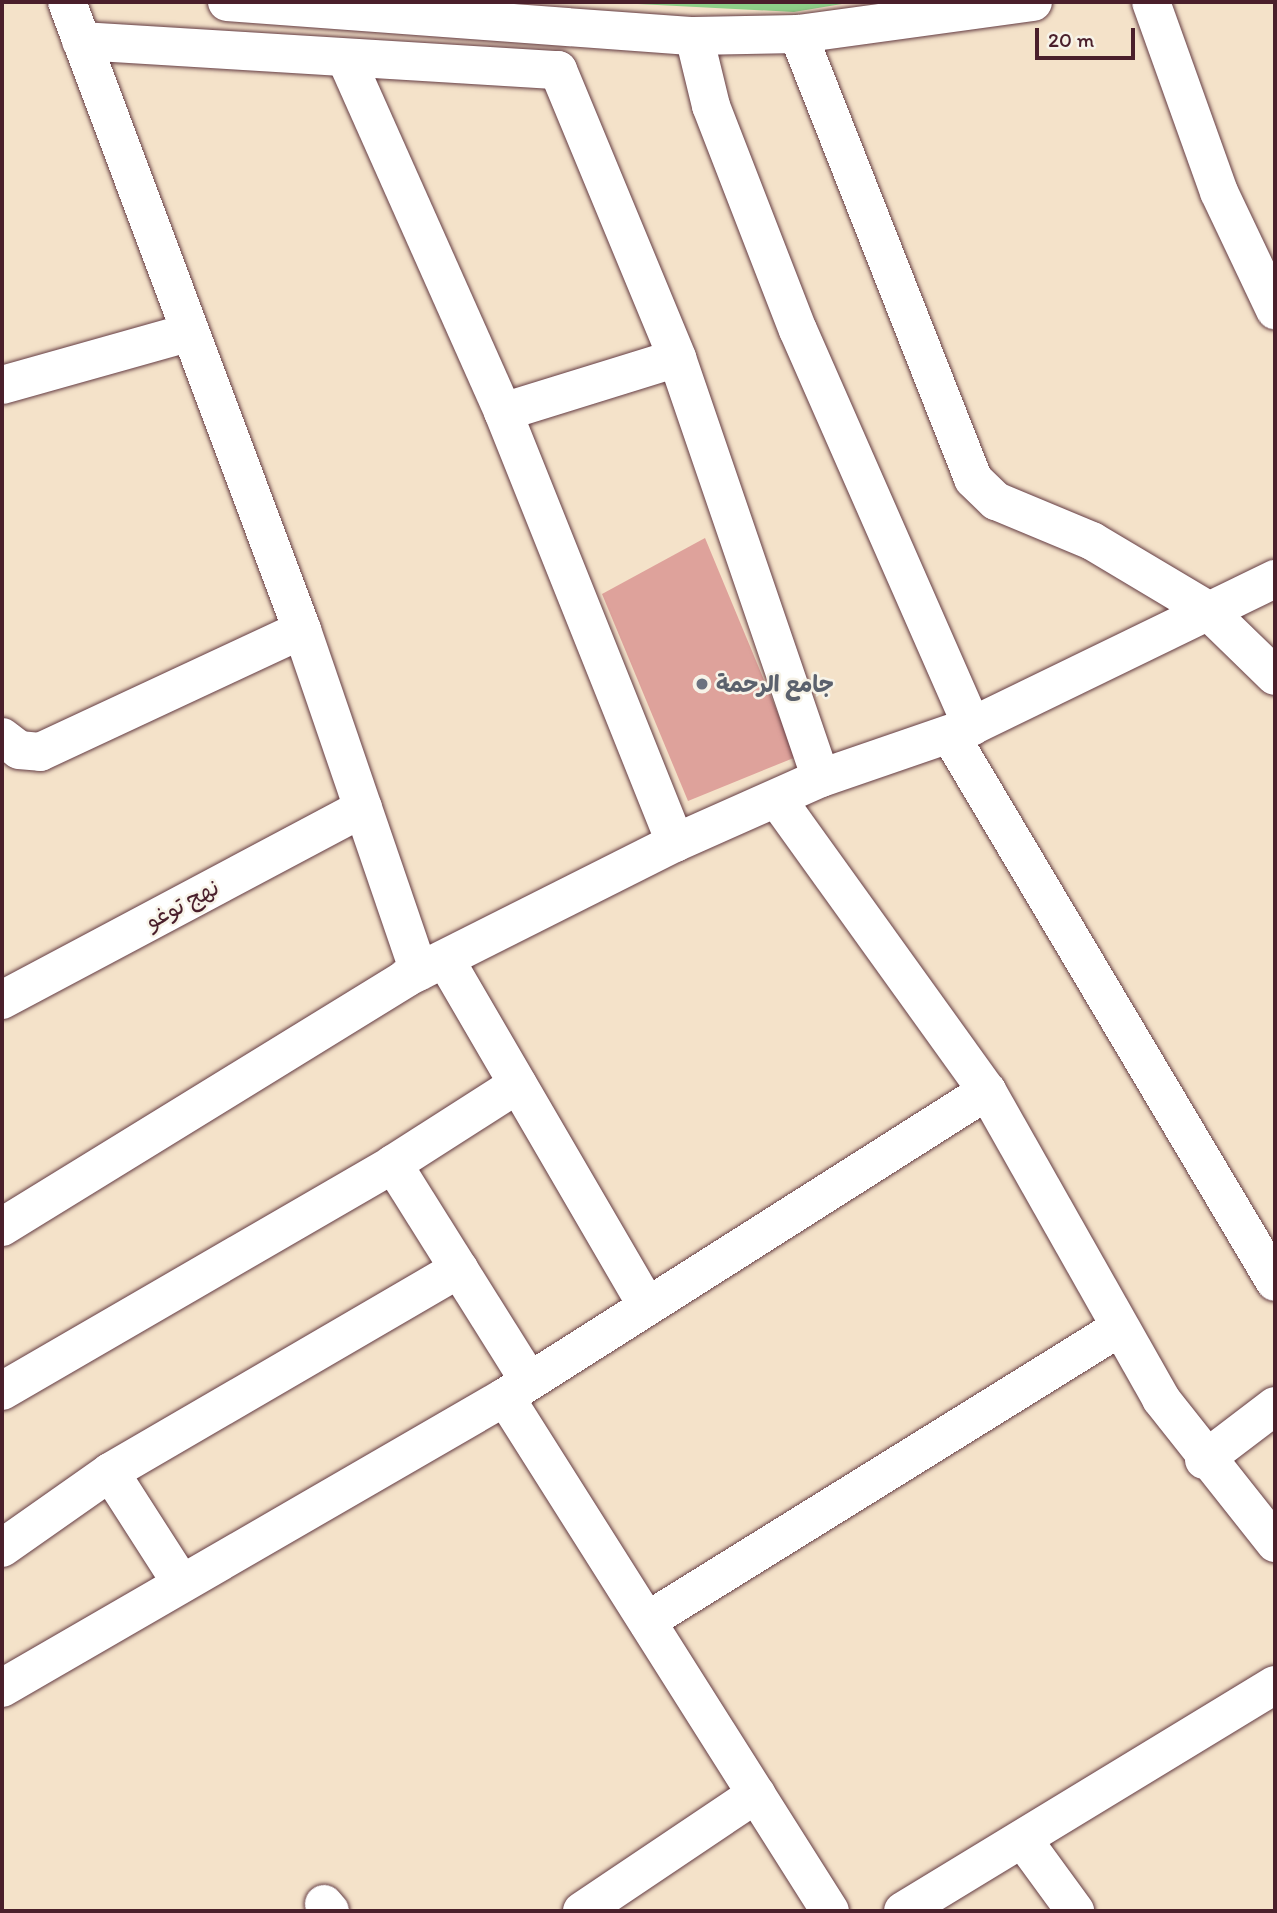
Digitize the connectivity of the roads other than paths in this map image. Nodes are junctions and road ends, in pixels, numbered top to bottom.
1 (67, 2) edge
2 (227, 2) edge
3 (1033, 2) edge
4 (1151, 2) edge
5 (562, 27) junction
6 (798, 34) junction
7 (694, 36) junction
8 (81, 41) junction
9 (345, 59) junction
10 (558, 70) junction
11 (1275, 310) edge
12 (190, 332) junction
13 (677, 358) junction
14 (2, 385) edge
15 (503, 412) junction
16 (1275, 579) edge
17 (1206, 609) junction
18 (302, 630) junction
19 (1275, 676) edge
20 (961, 730) junction
21 (2, 737) edge
22 (821, 778) junction
23 (777, 799) junction
24 (363, 808) junction
25 (675, 844) junction
26 (432, 965) junction
27 (2, 1000) edge
28 (518, 1084) junction
29 (987, 1091) junction
30 (393, 1164) junction
31 (2, 1227) edge
32 (459, 1269) junction
33 (1275, 1282) edge
34 (645, 1303) junction
35 (1119, 1328) junction
36 (517, 1389) junction
37 (2, 1391) edge
38 (1269, 1422) edge
39 (1204, 1460) junction
40 (110, 1472) junction
41 (1275, 1543) edge
42 (2, 1548) edge
43 (180, 1581) junction
44 (647, 1621) junction
45 (1275, 1685) edge
46 (2, 1688) edge
47 (756, 1794) junction
48 (1024, 1841) junction
49 (582, 1911) edge
50 (830, 1911) edge
51 (902, 1911) edge
52 (1075, 1911) edge

1 - 8 street
2 - 5 street
3 - 6 street
4 - 11 street
5 - 7 street
5 - 10 street
6 - 7 street
6 - 17 street
7 - 20 street
8 - 9 street
8 - 12 street
9 - 10 street
9 - 15 street
10 - 13 street
12 - 14 street
12 - 18 street
13 - 15 street
13 - 22 street
15 - 25 street
16 - 17 street
17 - 19 street
17 - 20 street
18 - 21 street
18 - 24 street
20 - 22 street
20 - 33 street
22 - 23 street
23 - 25 street
23 - 29 street
24 - 26 street
24 - 27 street, نهج توغو
25 - 26 street
26 - 28 street
26 - 31 street
28 - 30 street
28 - 34 street
29 - 34 street
29 - 35 street
30 - 32 street
30 - 37 street
32 - 36 street
32 - 40 street
34 - 36 street
35 - 39 street
35 - 44 street
36 - 43 street
36 - 44 street
38 - 39 street
39 - 41 street
40 - 42 street
40 - 43 street
43 - 46 street
44 - 47 street
45 - 48 street
47 - 49 street
47 - 50 street
48 - 51 street
48 - 52 street

